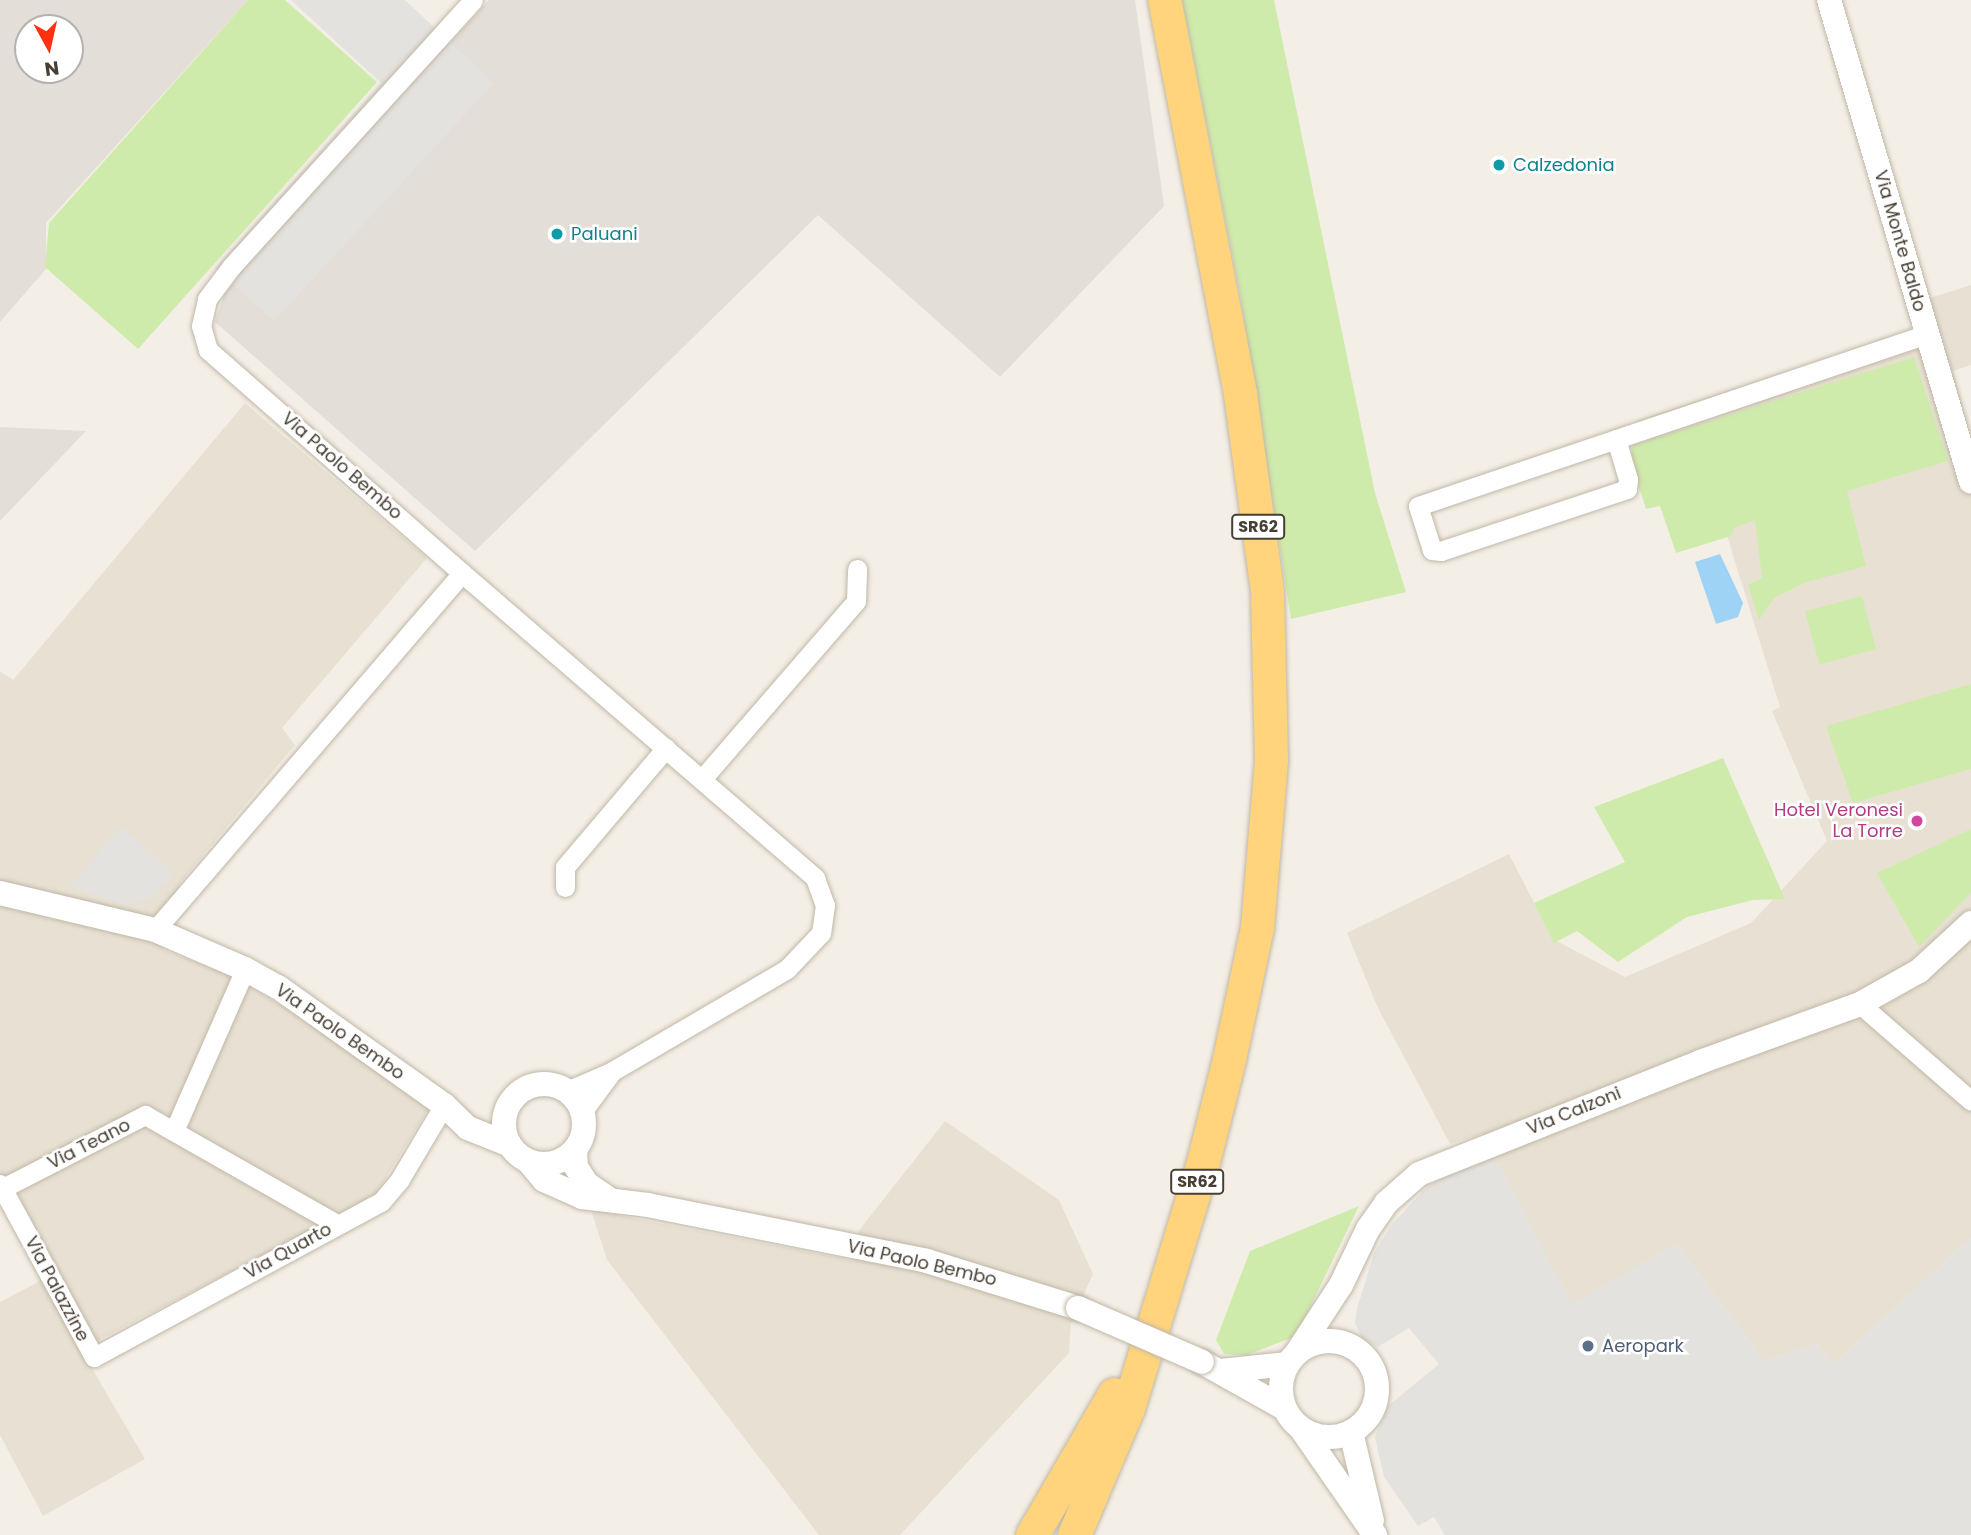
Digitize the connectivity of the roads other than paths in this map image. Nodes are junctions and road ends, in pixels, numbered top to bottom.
1 (472, 0) edge
2 (1164, 0) edge
3 (1829, 0) edge
4 (1927, 334) junction
5 (1616, 439) junction
6 (1971, 482) edge
7 (857, 569) dead end
8 (462, 573) junction
9 (666, 748) junction
10 (702, 779) junction
11 (565, 887) dead end
12 (0, 893) edge
13 (1971, 923) edge
14 (155, 930) junction
15 (245, 969) junction
16 (1860, 1004) junction
17 (611, 1072) junction
18 (567, 1091) junction
19 (1971, 1101) edge
20 (444, 1105) junction
21 (582, 1112) junction
22 (505, 1115) junction
23 (174, 1131) junction
24 (575, 1150) junction
25 (519, 1153) junction
26 (1, 1186) edge
27 (610, 1199) junction
28 (337, 1224) junction
29 (1341, 1285) junction
30 (1157, 1303) junction
31 (1344, 1343) junction
32 (94, 1357) joint
33 (1292, 1359) junction
34 (1211, 1366) junction
35 (1284, 1408) junction
36 (1302, 1430) junction
37 (1351, 1432) junction
38 (1032, 1535) edge
39 (1074, 1535) edge
40 (1375, 1535) edge

1 - 8 street, Via Paolo Bembo
2 - 30 highway, SR62
3 - 4 street, Via Monte Baldo
4 - 5 street
4 - 6 street, Via Monte Baldo
5 - 5 street
7 - 10 street
8 - 9 street, Via Paolo Bembo
8 - 14 street
9 - 10 street, Via Paolo Bembo
9 - 11 street
10 - 17 street, Via Paolo Bembo
12 - 14 street, Via Paolo Bembo
13 - 16 street, Via Calzoni
14 - 15 street, Via Paolo Bembo
15 - 20 street, Via Paolo Bembo
15 - 23 street
16 - 19 street
16 - 29 street, Via Calzoni
17 - 18 street
17 - 21 street
18 - 21 street
18 - 22 street
20 - 22 street, Via Paolo Bembo
20 - 25 street, Via Paolo Bembo
20 - 28 street, Via Quarto
21 - 24 street
22 - 25 street
23 - 26 street, Via Teano
23 - 28 street, Via Teano
24 - 25 street, Via Paolo Bembo
24 - 27 street, Via Paolo Bembo
25 - 27 street, Via Paolo Bembo
26 - 32 street, Via Palazzine
27 - 34 street, Via Paolo Bembo, bridge
28 - 32 street, Via Quarto
29 - 31 street, Via Calzoni
29 - 33 street, Via Calzoni
30 - 38 highway, SR62
30 - 39 highway
31 - 33 street, Via Paolo Bembo
31 - 37 street
33 - 34 street, Via Paolo Bembo
33 - 35 street
34 - 35 street, Via Paolo Bembo
35 - 36 street, Via Paolo Bembo
36 - 37 street
36 - 40 street, Via Paolo Bembo
37 - 40 street, Via Paolo Bembo

